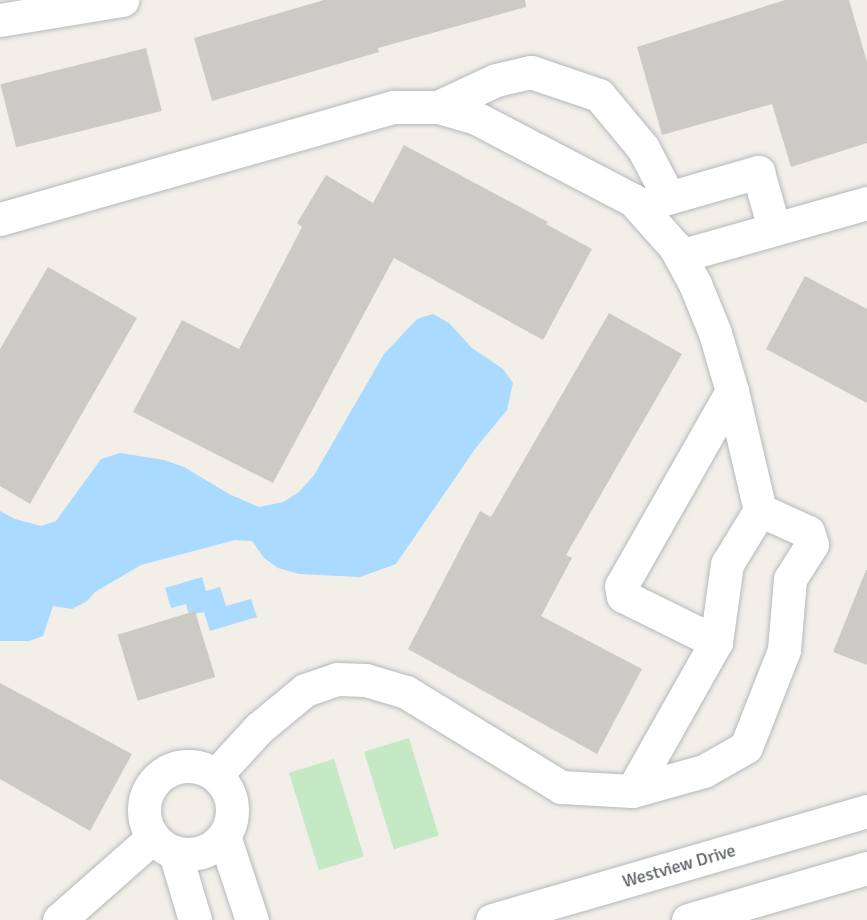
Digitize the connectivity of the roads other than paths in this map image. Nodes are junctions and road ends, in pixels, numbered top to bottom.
1 (122, 0) edge
2 (0, 20) edge
3 (438, 107) junction
4 (654, 202) junction
5 (867, 203) edge
6 (0, 219) edge
7 (774, 228) junction
8 (680, 256) junction
9 (732, 391) junction
10 (760, 510) junction
11 (716, 642) junction
12 (216, 775) junction
13 (632, 791) junction
14 (867, 811) edge
15 (224, 836) junction
16 (164, 845) junction
17 (867, 868) edge
18 (59, 920) edge
19 (195, 920) edge
20 (252, 920) edge
21 (492, 920) edge
22 (688, 920) edge

1 - 2 street
3 - 4 street
3 - 4 street
3 - 6 street
4 - 7 street
4 - 8 street
5 - 7 street
7 - 8 street
8 - 9 street
9 - 10 street
9 - 11 street
10 - 11 street
10 - 13 street
11 - 13 street
12 - 13 street
12 - 15 street
12 - 16 street
14 - 21 street, Westview Drive
15 - 16 street
15 - 20 street
16 - 18 street
16 - 19 street
17 - 22 street

